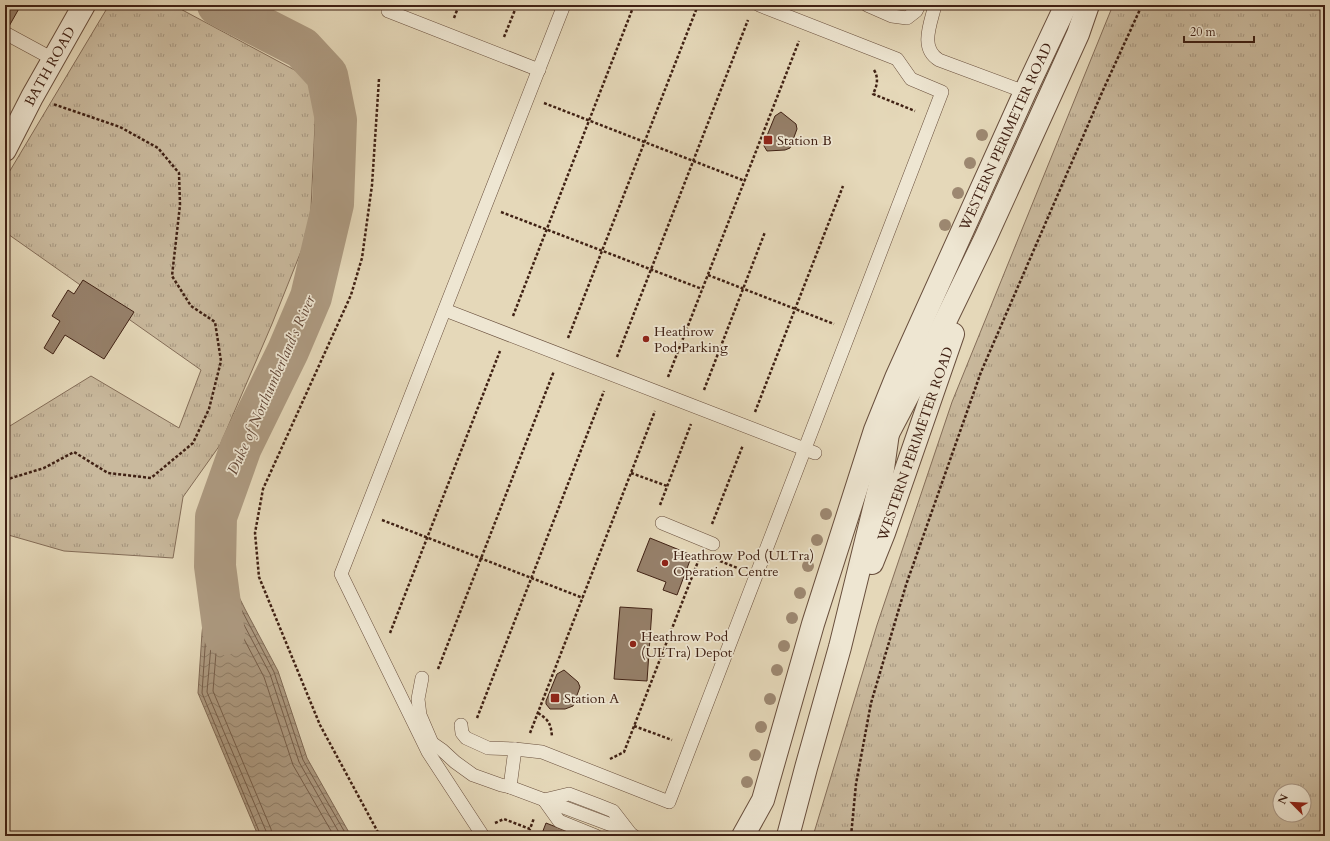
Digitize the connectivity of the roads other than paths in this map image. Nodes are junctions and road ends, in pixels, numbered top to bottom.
1 (84, 5) edge
2 (391, 5) edge
3 (564, 5) edge
4 (867, 5) edge
5 (919, 5) edge
6 (935, 5) edge
7 (1066, 5) edge
8 (1088, 5) edge
9 (755, 10) edge
10 (5, 33) edge
11 (54, 59) junction
12 (539, 70) junction
13 (1025, 92) junction
14 (5, 150) edge
15 (985, 239) junction
16 (445, 310) junction
17 (896, 378) junction
18 (887, 436) junction
19 (810, 450) junction
20 (858, 486) junction
21 (662, 523) dead end
22 (709, 542) road end
23 (840, 647) junction
24 (422, 678) dead end
25 (461, 725) dead end
26 (515, 749) junction
27 (510, 787) junction
28 (544, 800) junction
29 (481, 834) edge
30 (596, 836) edge
31 (630, 836) edge
32 (743, 836) edge
33 (788, 836) edge

1 - 11 street, BATH ROAD
2 - 12 lane
3 - 12 lane
4 - 5 lane
6 - 13 lane
7 - 13 street, WESTERN PERIMETER ROAD
8 - 15 street, WESTERN PERIMETER ROAD
9 - 19 lane
10 - 11 lane
11 - 14 street, BATH ROAD
12 - 16 lane
13 - 17 street, WESTERN PERIMETER ROAD
15 - 18 street, WESTERN PERIMETER ROAD
15 - 23 street, WESTERN PERIMETER ROAD
16 - 19 lane
16 - 29 lane
17 - 18 street, WESTERN PERIMETER ROAD
17 - 20 street, WESTERN PERIMETER ROAD
18 - 20 street, WESTERN PERIMETER ROAD
18 - 23 street, WESTERN PERIMETER ROAD
19 - 26 lane
20 - 32 street, WESTERN PERIMETER ROAD
21 - 22 lane
23 - 33 street, WESTERN PERIMETER ROAD
24 - 27 lane
25 - 26 lane
26 - 27 lane
27 - 28 lane
28 - 30 lane
28 - 31 lane

